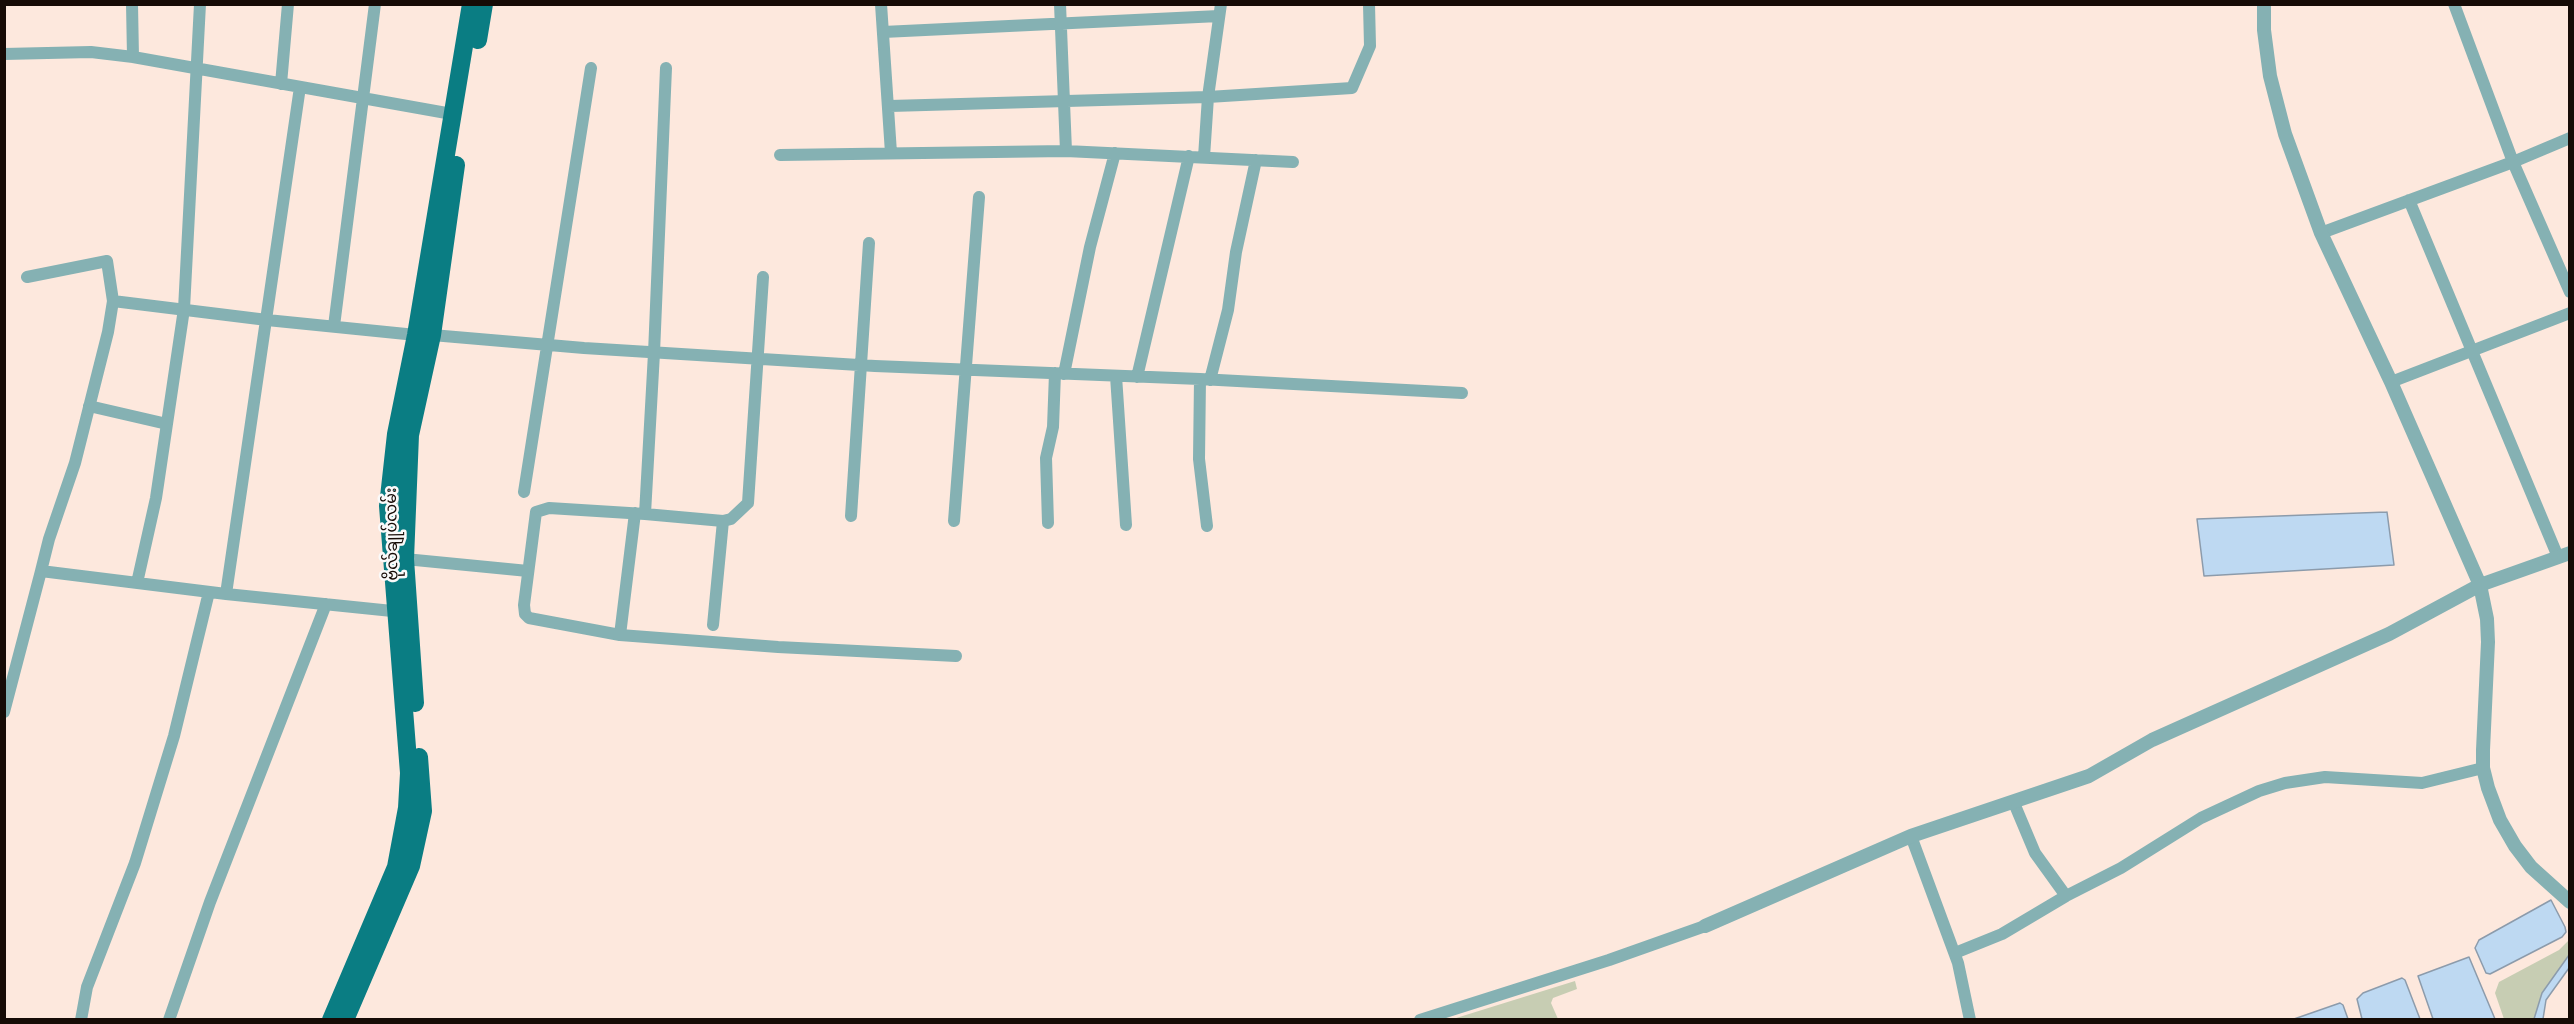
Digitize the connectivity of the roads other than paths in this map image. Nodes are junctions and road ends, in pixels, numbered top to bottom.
1 (132, 4) edge
2 (200, 4) edge
3 (288, 4) edge
4 (375, 4) edge
5 (471, 4) edge
6 (484, 4) edge
7 (881, 4) edge
8 (1059, 4) edge
9 (1369, 4) edge
10 (2264, 4) edge
11 (2454, 4) edge
12 (1220, 10) edge
13 (1061, 24) junction
14 (883, 33) junction
15 (4, 54) edge
16 (133, 57) junction
17 (196, 68) junction
18 (666, 68) dead end
19 (591, 69) dead end
20 (281, 84) junction
21 (300, 87) junction
22 (1208, 97) junction
23 (362, 99) junction
24 (1064, 101) junction
25 (890, 106) junction
26 (452, 114) junction
27 (2570, 138) edge
28 (1066, 151) junction
29 (891, 153) junction
30 (1115, 153) junction
31 (780, 155) dead end
32 (1189, 156) junction
33 (1204, 157) junction
34 (1256, 160) junction
35 (1293, 162) dead end
36 (2513, 162) junction
37 (979, 197) dead end
38 (2409, 200) junction
39 (2321, 232) junction
40 (869, 243) dead end
41 (27, 277) dead end
42 (763, 278) dead end
43 (2570, 292) edge
44 (113, 301) junction
45 (184, 309) junction
46 (2570, 313) edge
47 (267, 320) junction
48 (334, 326) junction
49 (424, 335) junction
50 (547, 345) junction
51 (2471, 350) junction
52 (654, 353) junction
53 (759, 359) junction
54 (860, 365) junction
55 (965, 370) junction
56 (1059, 374) junction
57 (1116, 376) junction
58 (1137, 377) junction
59 (1205, 380) junction
60 (2391, 382) junction
61 (1462, 393) dead end
62 (89, 406) junction
63 (167, 424) junction
64 (525, 492) dead end
65 (640, 514) junction
66 (852, 516) dead end
67 (723, 521) junction
68 (954, 521) dead end
69 (1048, 523) dead end
70 (1126, 525) dead end
71 (1207, 526) dead end
72 (2564, 555) edge
73 (405, 559) junction
74 (41, 571) junction
75 (528, 571) junction
76 (137, 583) junction
77 (2481, 585) junction
78 (209, 592) junction
79 (226, 594) junction
80 (326, 604) junction
81 (402, 612) junction
82 (713, 625) dead end
83 (620, 635) junction
84 (956, 656) dead end
85 (4, 712) edge
86 (2483, 768) junction
87 (2014, 803) junction
88 (1911, 836) junction
89 (2066, 896) junction
90 (2570, 902) edge
91 (1705, 926) joint
92 (1954, 953) junction
93 (81, 1020) edge
94 (170, 1020) edge
95 (331, 1020) edge
96 (345, 1020) edge
97 (1420, 1020) edge
98 (1970, 1020) edge

1 - 16 street
2 - 17 street
3 - 20 street
4 - 23 street
5 - 26 main road, ဗိုလ်ချုပ်လမ်း
6 - 49 main road, ဗိုလ်ချုပ်လမ်း
7 - 14 street
8 - 13 street
9 - 22 street
10 - 39 street
11 - 36 street
12 - 13 street
12 - 22 street
13 - 14 street
13 - 24 street
14 - 25 street
15 - 16 street
16 - 17 street
17 - 20 street
17 - 45 street
18 - 52 street
19 - 50 street
20 - 21 street
21 - 23 street
21 - 47 street
22 - 24 street
22 - 33 street
23 - 26 street
23 - 48 street
24 - 25 street
24 - 28 street
25 - 29 street
26 - 49 main road, ဗိုလ်ချုပ်လမ်း
27 - 36 street
28 - 29 street
28 - 30 street
29 - 31 street
30 - 32 street
30 - 56 street
32 - 33 street
32 - 58 street
33 - 34 street
34 - 35 street
34 - 59 street
36 - 38 street
36 - 43 street
37 - 55 street
38 - 39 street
38 - 51 street
39 - 60 street
40 - 54 street
41 - 44 street
42 - 53 street
44 - 45 street
44 - 62 street
45 - 47 street
45 - 63 street
46 - 51 street
47 - 48 street
47 - 79 street
48 - 49 street
49 - 50 street
49 - 73 main road, ဗိုလ်ချုပ်လမ်း
49 - 81 main road, ဗိုလ်ချုပ်လမ်း
50 - 52 street
50 - 64 street
51 - 60 street
51 - 72 street
52 - 53 street
52 - 65 street
53 - 54 street
53 - 67 street
54 - 55 street
54 - 66 street
55 - 56 street
55 - 68 street
56 - 57 street
56 - 69 street
57 - 58 street
57 - 70 street
58 - 59 street
59 - 61 street
59 - 71 street
60 - 77 street
62 - 63 street
62 - 74 street
63 - 76 street
65 - 67 street
65 - 75 street
65 - 83 street
67 - 82 street
72 - 77 street
73 - 75 street
73 - 81 main road, ဗိုလ်ချုပ်လမ်း
74 - 76 street
74 - 85 street
75 - 83 street
76 - 78 street
77 - 86 street
77 - 87 street
78 - 79 street
78 - 93 street
79 - 80 street
80 - 81 street
80 - 94 street
81 - 95 main road, ဗိုလ်ချုပ်လမ်း
81 - 96 main road, ဗိုလ်ချုပ်လမ်း
83 - 84 street
86 - 89 street
86 - 90 street
87 - 88 street
87 - 89 street
88 - 91 street
88 - 92 street
89 - 92 street
91 - 97 street
92 - 98 street

